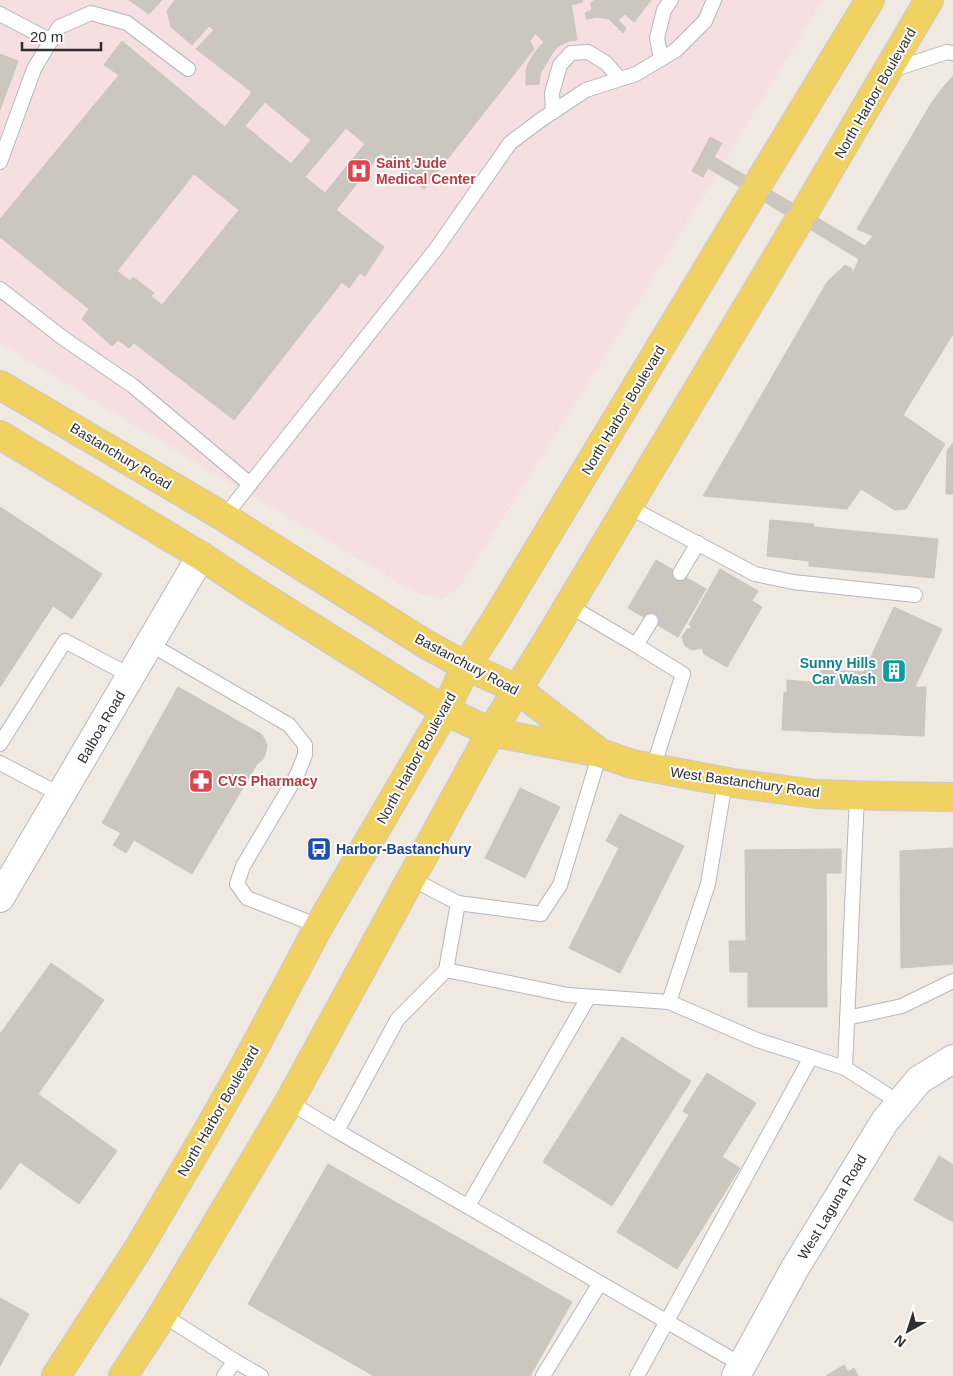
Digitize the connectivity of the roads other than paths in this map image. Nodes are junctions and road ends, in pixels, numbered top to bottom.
1 (671, 0) edge
2 (714, 0) edge
3 (870, 0) edge
4 (929, 0) edge
5 (0, 14) edge
6 (51, 41) junction
7 (953, 53) edge
8 (661, 59) junction
9 (188, 69) dead end
10 (886, 72) junction
11 (620, 79) junction
12 (553, 112) junction
13 (0, 162) edge
14 (0, 289) edge
15 (0, 385) edge
16 (0, 435) edge
17 (250, 484) junction
18 (628, 506) junction
19 (224, 517) junction
20 (698, 543) junction
21 (201, 556) junction
22 (680, 573) dead end
23 (915, 596) dead end
24 (568, 605) junction
25 (651, 621) dead end
26 (150, 644) junction
27 (636, 645) junction
28 (466, 666) junction
29 (130, 676) junction
30 (517, 689) junction
31 (445, 711) junction
32 (491, 732) junction
33 (0, 744) edge
34 (600, 753) junction
35 (0, 763) edge
36 (653, 768) junction
37 (725, 782) junction
38 (61, 795) junction
39 (857, 795) junction
40 (953, 797) edge
41 (412, 879) junction
42 (0, 898) edge
43 (458, 903) junction
44 (319, 926) junction
45 (446, 970) junction
46 (953, 981) edge
47 (588, 998) junction
48 (668, 1002) junction
49 (847, 1018) junction
50 (811, 1057) junction
51 (953, 1059) edge
52 (845, 1068) junction
53 (289, 1102) junction
54 (900, 1103) junction
55 (337, 1131) junction
56 (468, 1206) junction
57 (600, 1283) junction
58 (162, 1316) junction
59 (668, 1322) junction
60 (235, 1360) junction
61 (739, 1370) edge
62 (56, 1376) edge
63 (123, 1376) edge
64 (224, 1376) edge
65 (261, 1376) edge
66 (543, 1376) edge
67 (637, 1376) edge

1 - 8 lane
2 - 8 lane
3 - 28 main road, North Harbor Boulevard
4 - 10 main road, North Harbor Boulevard
5 - 6 lane
6 - 9 lane
6 - 13 lane
7 - 10 lane
8 - 11 lane
10 - 18 main road, North Harbor Boulevard
11 - 12 lane
11 - 12 lane
12 - 17 lane
14 - 17 lane
15 - 19 main road, Bastanchury Road
16 - 21 main road
17 - 19 lane
18 - 20 lane
18 - 24 main road, North Harbor Boulevard
19 - 28 main road, Bastanchury Road
20 - 22 lane
20 - 23 lane
21 - 26 street, Balboa Road
21 - 31 main road
24 - 27 lane
24 - 30 main road, North Harbor Boulevard
25 - 27 lane
26 - 29 street, Balboa Road
26 - 44 lane
27 - 36 lane
28 - 30 main road, Bastanchury Road
28 - 31 main road, North Harbor Boulevard
29 - 33 lane
29 - 38 street, Balboa Road
30 - 32 main road, North Harbor Boulevard
30 - 34 main road, Bastanchury Road
31 - 32 main road
31 - 44 main road, North Harbor Boulevard
32 - 34 main road
32 - 41 main road, North Harbor Boulevard
34 - 36 main road, West Bastanchury Road
34 - 43 lane
35 - 38 lane
36 - 37 main road, West Bastanchury Road
37 - 39 main road, West Bastanchury Road
37 - 48 lane
38 - 42 street, Balboa Road
39 - 40 main road, West Bastanchury Road
39 - 49 lane
41 - 43 lane
41 - 53 main road, North Harbor Boulevard
43 - 45 lane
44 - 62 main road, North Harbor Boulevard
45 - 47 lane
45 - 55 lane
46 - 49 lane
47 - 48 lane
47 - 56 lane
48 - 50 lane
49 - 52 lane
50 - 52 lane
50 - 59 lane
51 - 54 street, West Laguna Road
52 - 54 lane
53 - 55 lane
53 - 58 main road, North Harbor Boulevard
54 - 61 street, West Laguna Road
55 - 56 lane
56 - 57 lane
57 - 59 lane
57 - 66 lane
58 - 60 lane
58 - 63 main road, North Harbor Boulevard
59 - 61 lane
59 - 67 lane
60 - 64 lane
60 - 65 lane

